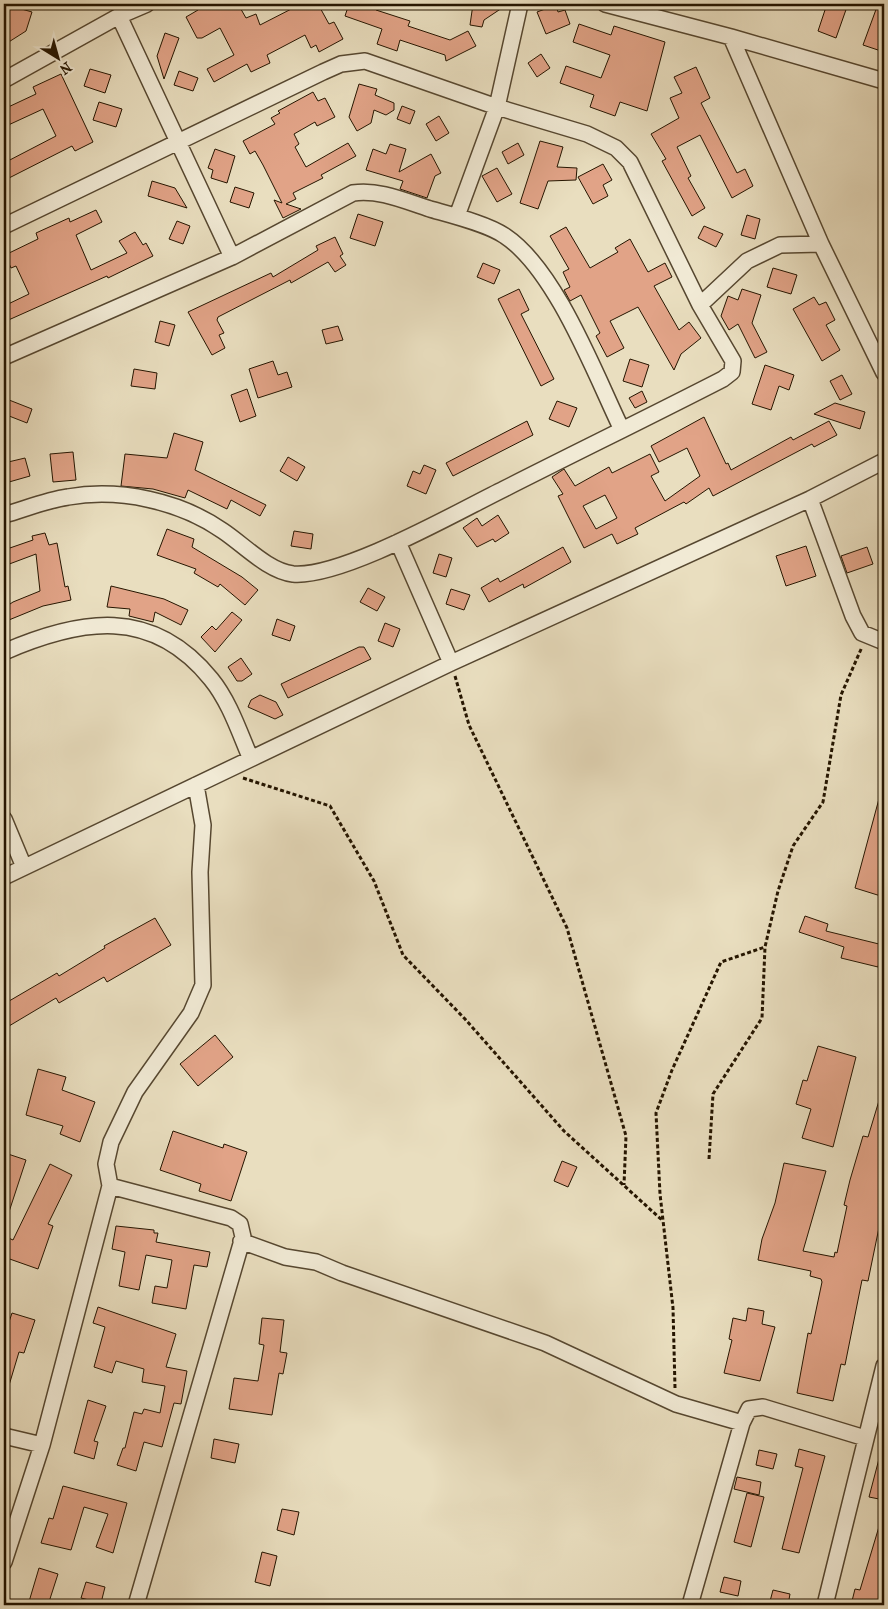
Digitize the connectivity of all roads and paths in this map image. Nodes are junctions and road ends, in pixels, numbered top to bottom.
1 (147, 4) edge
2 (520, 4) edge
3 (605, 4) edge
4 (119, 16) junction
5 (731, 37) junction
6 (4, 80) edge
7 (884, 80) edge
8 (496, 107) junction
9 (176, 141) junction
10 (456, 216) junction
11 (4, 226) edge
12 (822, 244) junction
13 (232, 257) junction
14 (700, 305) junction
15 (4, 357) edge
16 (884, 373) edge
17 (622, 430) junction
18 (884, 461) edge
19 (810, 499) junction
20 (4, 515) edge
21 (398, 542) junction
22 (867, 635) junction
23 (884, 642) edge
24 (4, 652) edge
25 (451, 663) junction
26 (250, 757) junction
27 (224, 771) junction
28 (196, 785) junction
29 (5, 827) edge
30 (24, 867) junction
31 (4, 877) edge
32 (765, 947) junction
33 (709, 1159) dead end
34 (624, 1185) junction
35 (110, 1186) junction
36 (663, 1221) junction
37 (241, 1241) junction
38 (884, 1366) edge
39 (676, 1404) junction
40 (742, 1423) junction
41 (4, 1436) edge
42 (865, 1438) junction
43 (42, 1445) junction
44 (4, 1562) edge
45 (136, 1605) edge
46 (690, 1605) edge
47 (825, 1605) edge

1 - 4 street
2 - 8 street
3 - 5 street
4 - 6 street
4 - 9 street
5 - 7 street
5 - 12 street
8 - 9 street
8 - 10 street
8 - 14 street
9 - 11 street
9 - 13 street
10 - 13 street
10 - 17 street
12 - 14 street
12 - 16 street
13 - 15 street
14 - 17 street
17 - 21 street
18 - 19 street
19 - 22 street
19 - 25 street
20 - 21 street
21 - 25 street
22 - 23 street
22 - 32 path
24 - 26 street
25 - 26 street
25 - 34 path
26 - 27 street
27 - 28 street
27 - 34 path
28 - 30 street
28 - 35 street
29 - 30 street
30 - 31 street
32 - 33 path
32 - 36 path
34 - 36 path
35 - 37 street
35 - 43 street
36 - 39 path
37 - 39 street
37 - 45 street
38 - 42 street
39 - 40 street
40 - 42 street
40 - 46 street
41 - 43 street
42 - 47 street
43 - 44 street

